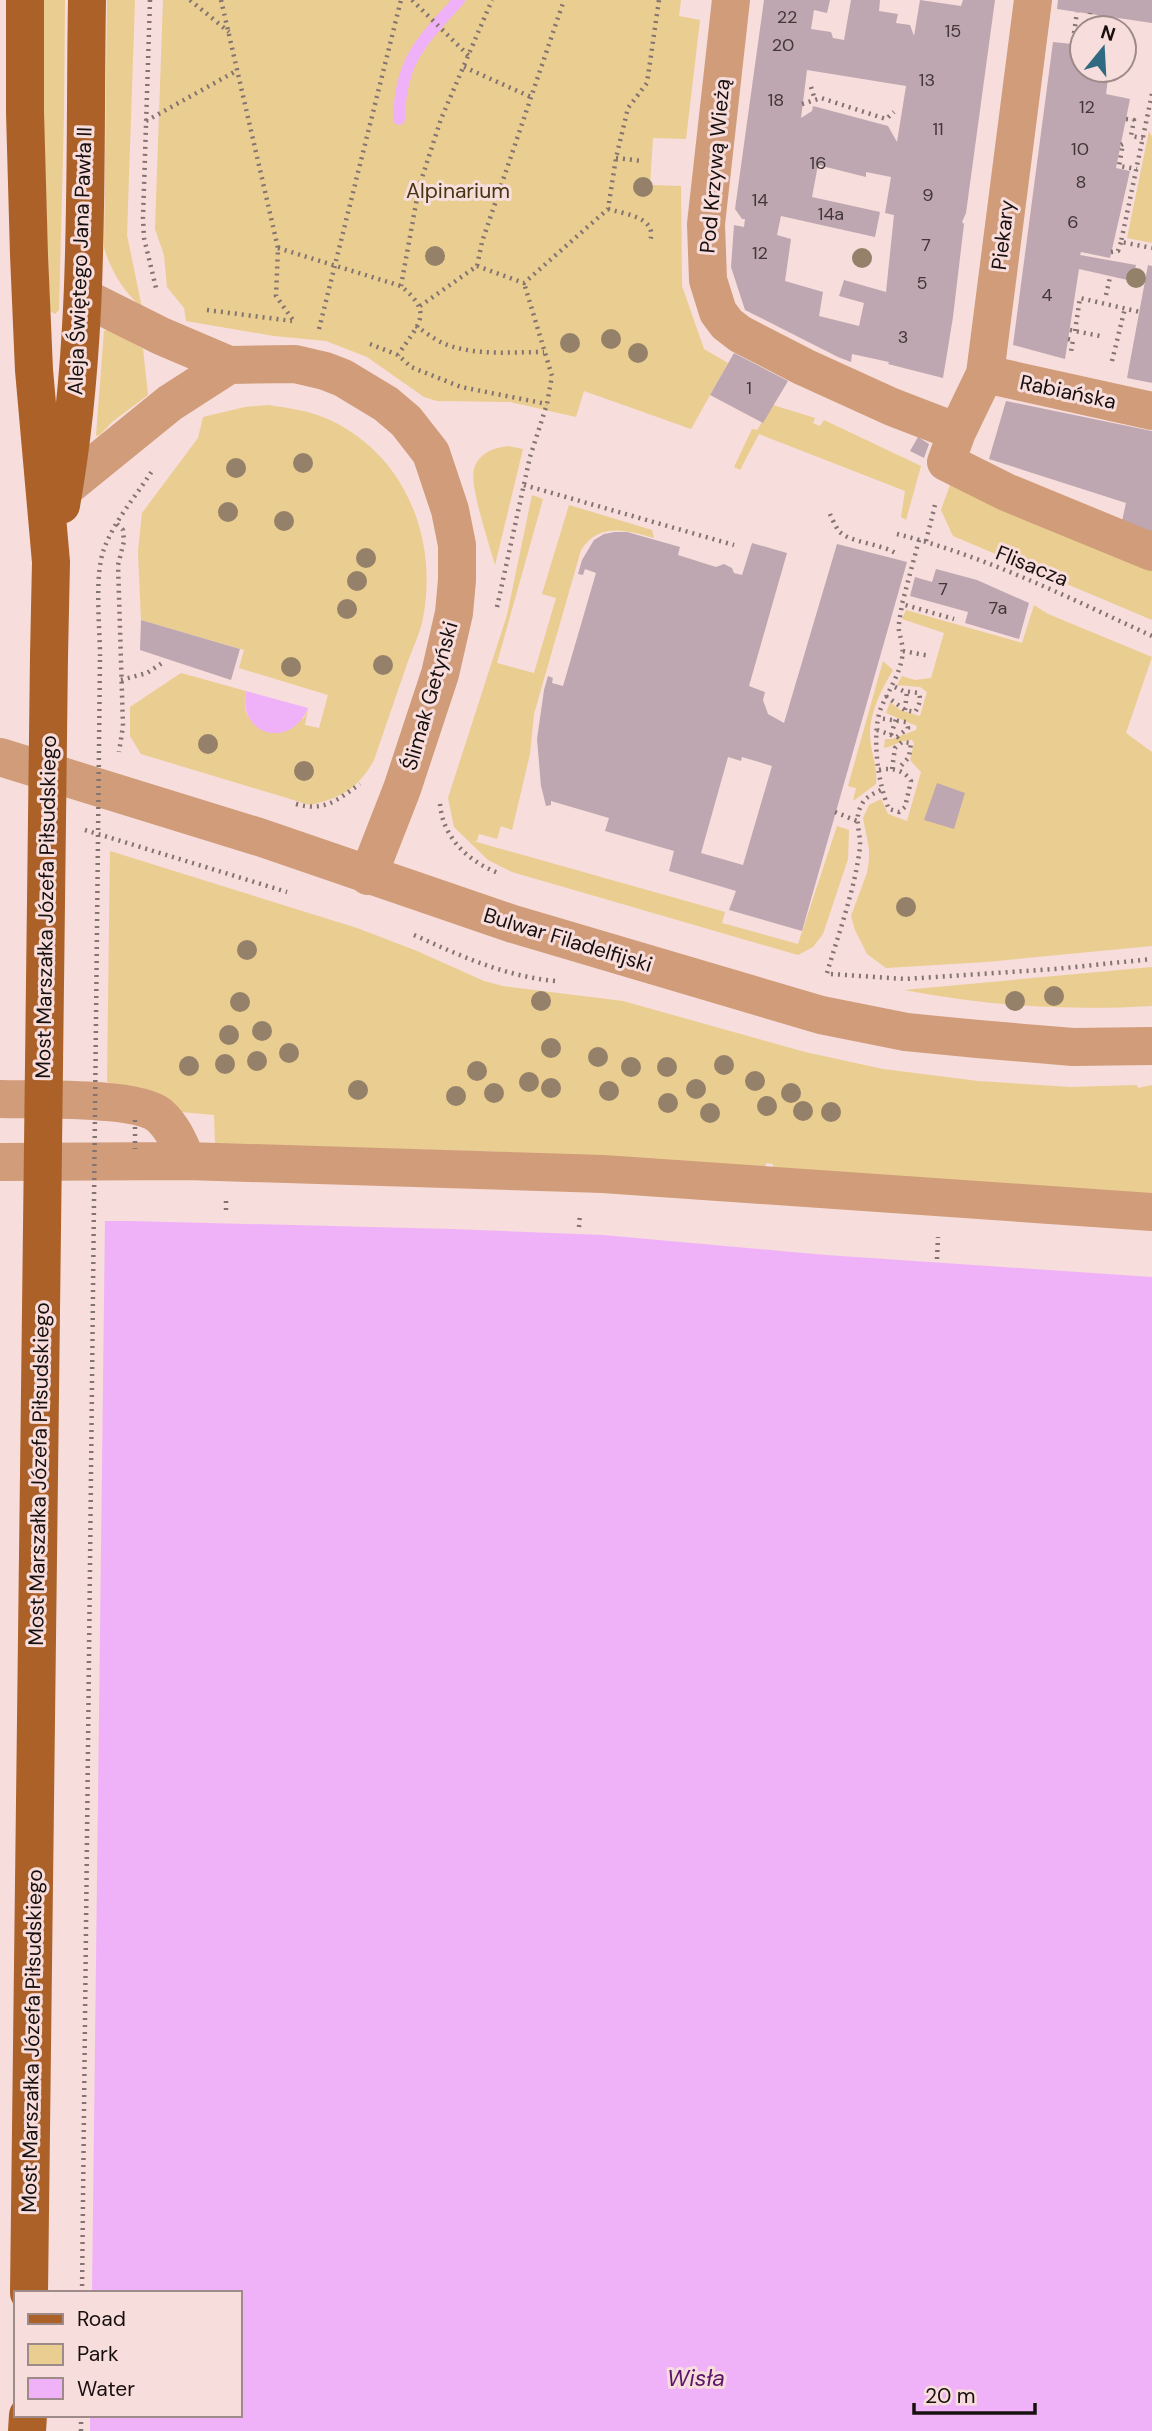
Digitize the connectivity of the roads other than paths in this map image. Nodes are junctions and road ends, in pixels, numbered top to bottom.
1 (25, 0) edge
2 (87, 0) edge
3 (731, 0) edge
4 (1033, 0) edge
5 (83, 297) junction
6 (229, 365) junction
7 (985, 374) junction
8 (1152, 411) edge
9 (947, 462) junction
10 (64, 489) junction
11 (1152, 552) edge
12 (51, 562) junction
13 (49, 656) joint
14 (0, 758) edge
15 (368, 876) junction
16 (1152, 1046) edge
17 (0, 1098) edge
18 (187, 1161) junction
19 (0, 1162) edge
20 (1152, 1212) edge
21 (29, 2291) edge

1 - 12 main road, Aleja Świętego Jana Pawła II
2 - 5 main road, Aleja Świętego Jana Pawła II
3 - 9 street, Pod Krzywą Wieżą
4 - 7 street, Piekary
5 - 6 street, Ślimak Getyński
5 - 10 main road, Aleja Świętego Jana Pawła II
6 - 10 street
6 - 15 street, Ślimak Getyński
7 - 8 street, Rabiańska
7 - 9 street, Piekary
9 - 11 street, Pod Krzywą Wieżą
10 - 12 main road, Aleja Świętego Jana Pawła II
12 - 13 main road, Aleja Świętego Jana Pawła II
13 - 21 main road, Most Marszałka Józefa Piłsudskiego, bridge
14 - 15 street, Bulwar Filadelfijski
15 - 16 street, Bulwar Filadelfijski
17 - 18 street
18 - 19 street
18 - 20 street

